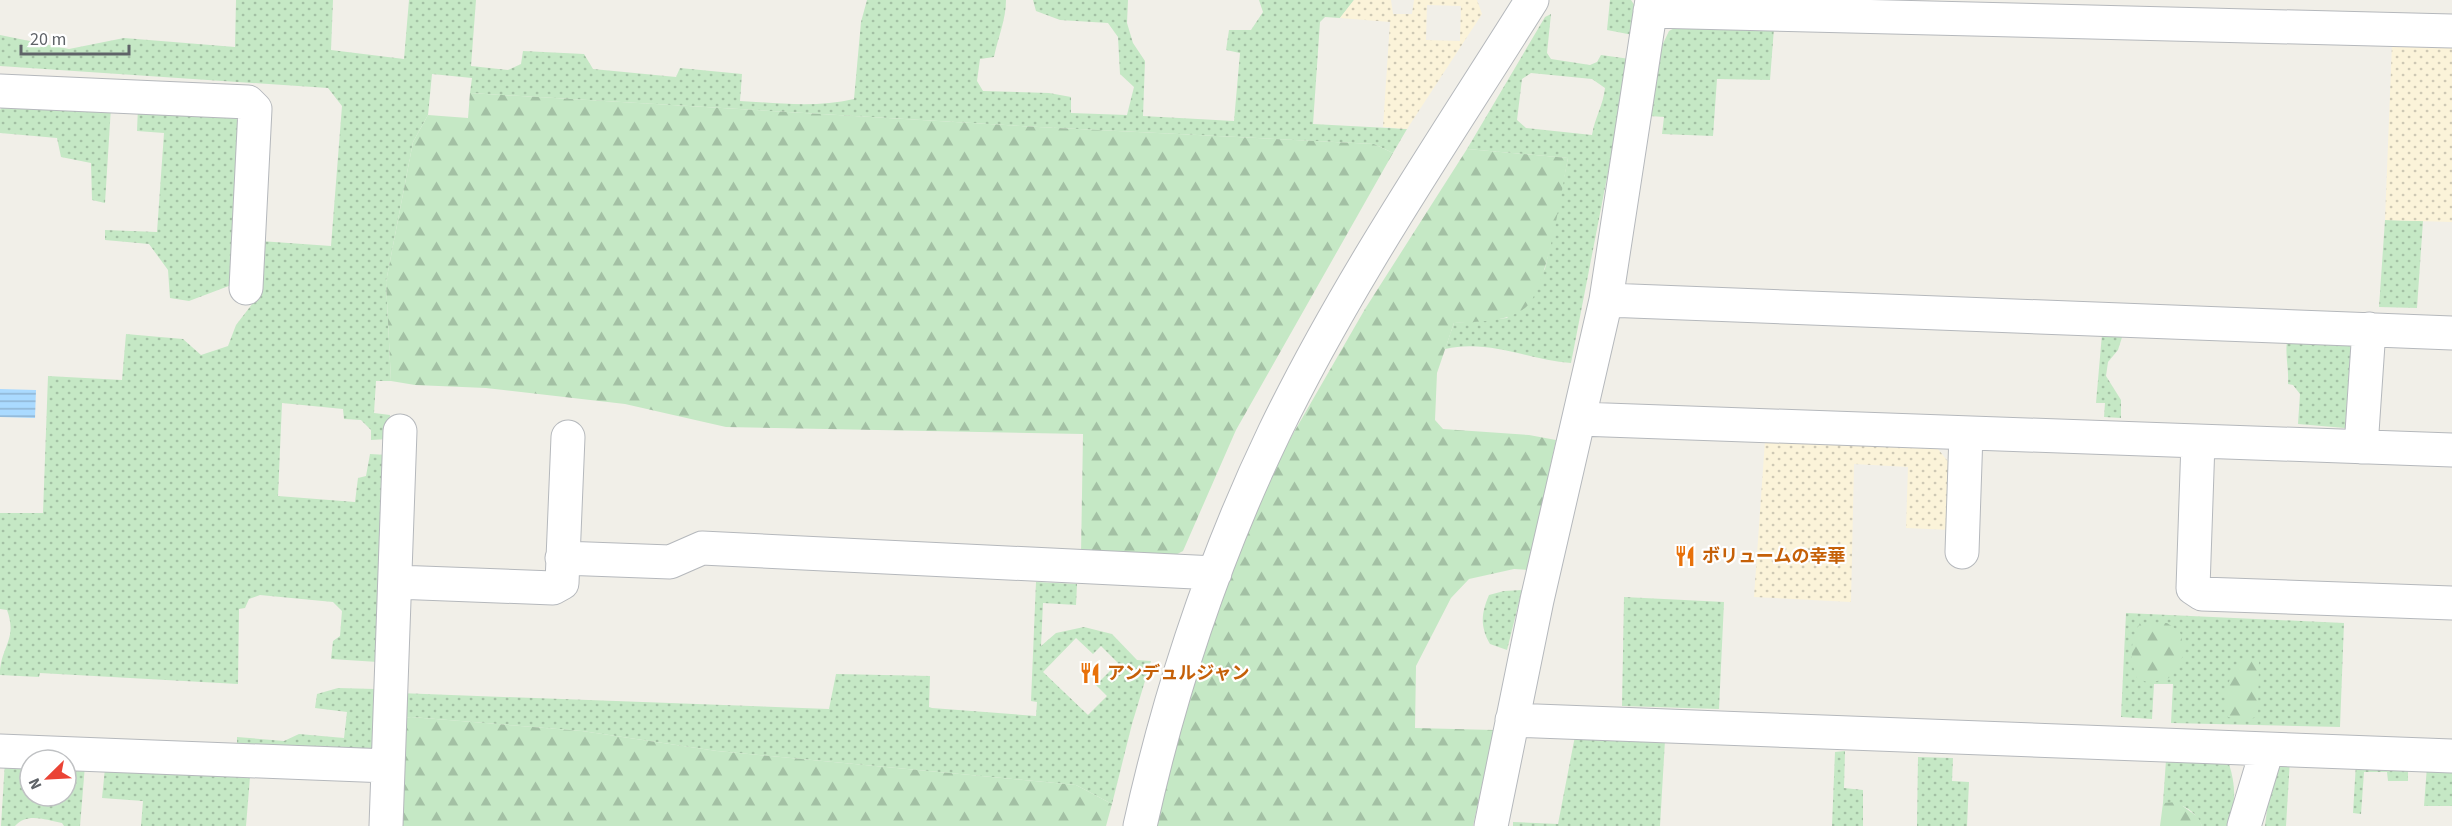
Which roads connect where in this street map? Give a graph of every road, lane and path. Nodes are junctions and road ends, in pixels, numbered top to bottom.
1 (1532, 0) edge
2 (1651, 6) edge
3 (2452, 31) edge
4 (0, 91) edge
5 (246, 288) dead end
6 (1606, 300) junction
7 (2368, 329) junction
8 (2452, 333) edge
9 (1580, 418) junction
10 (400, 431) dead end
11 (1966, 433) junction
12 (568, 437) dead end
13 (2198, 442) junction
14 (2361, 447) junction
15 (2452, 450) edge
16 (1962, 552) dead end
17 (562, 558) junction
18 (1215, 573) junction
19 (395, 582) junction
20 (2452, 603) edge
21 (1512, 720) junction
22 (2267, 750) junction
23 (0, 751) edge
24 (2452, 756) edge
25 (388, 766) junction
26 (386, 826) edge
27 (1140, 826) edge
28 (1491, 826) edge
29 (2244, 826) edge

1 - 18 street
2 - 3 street
2 - 6 street
4 - 5 street
6 - 7 street
6 - 9 street
7 - 8 street
7 - 14 street
9 - 11 street
9 - 21 street
10 - 19 street
11 - 13 street
11 - 16 street
12 - 17 street
13 - 14 street
13 - 20 street
14 - 15 street
17 - 18 street
17 - 19 street
18 - 27 street
19 - 25 street
21 - 22 street
21 - 28 street
22 - 24 street
22 - 29 street
23 - 25 street
25 - 26 street

